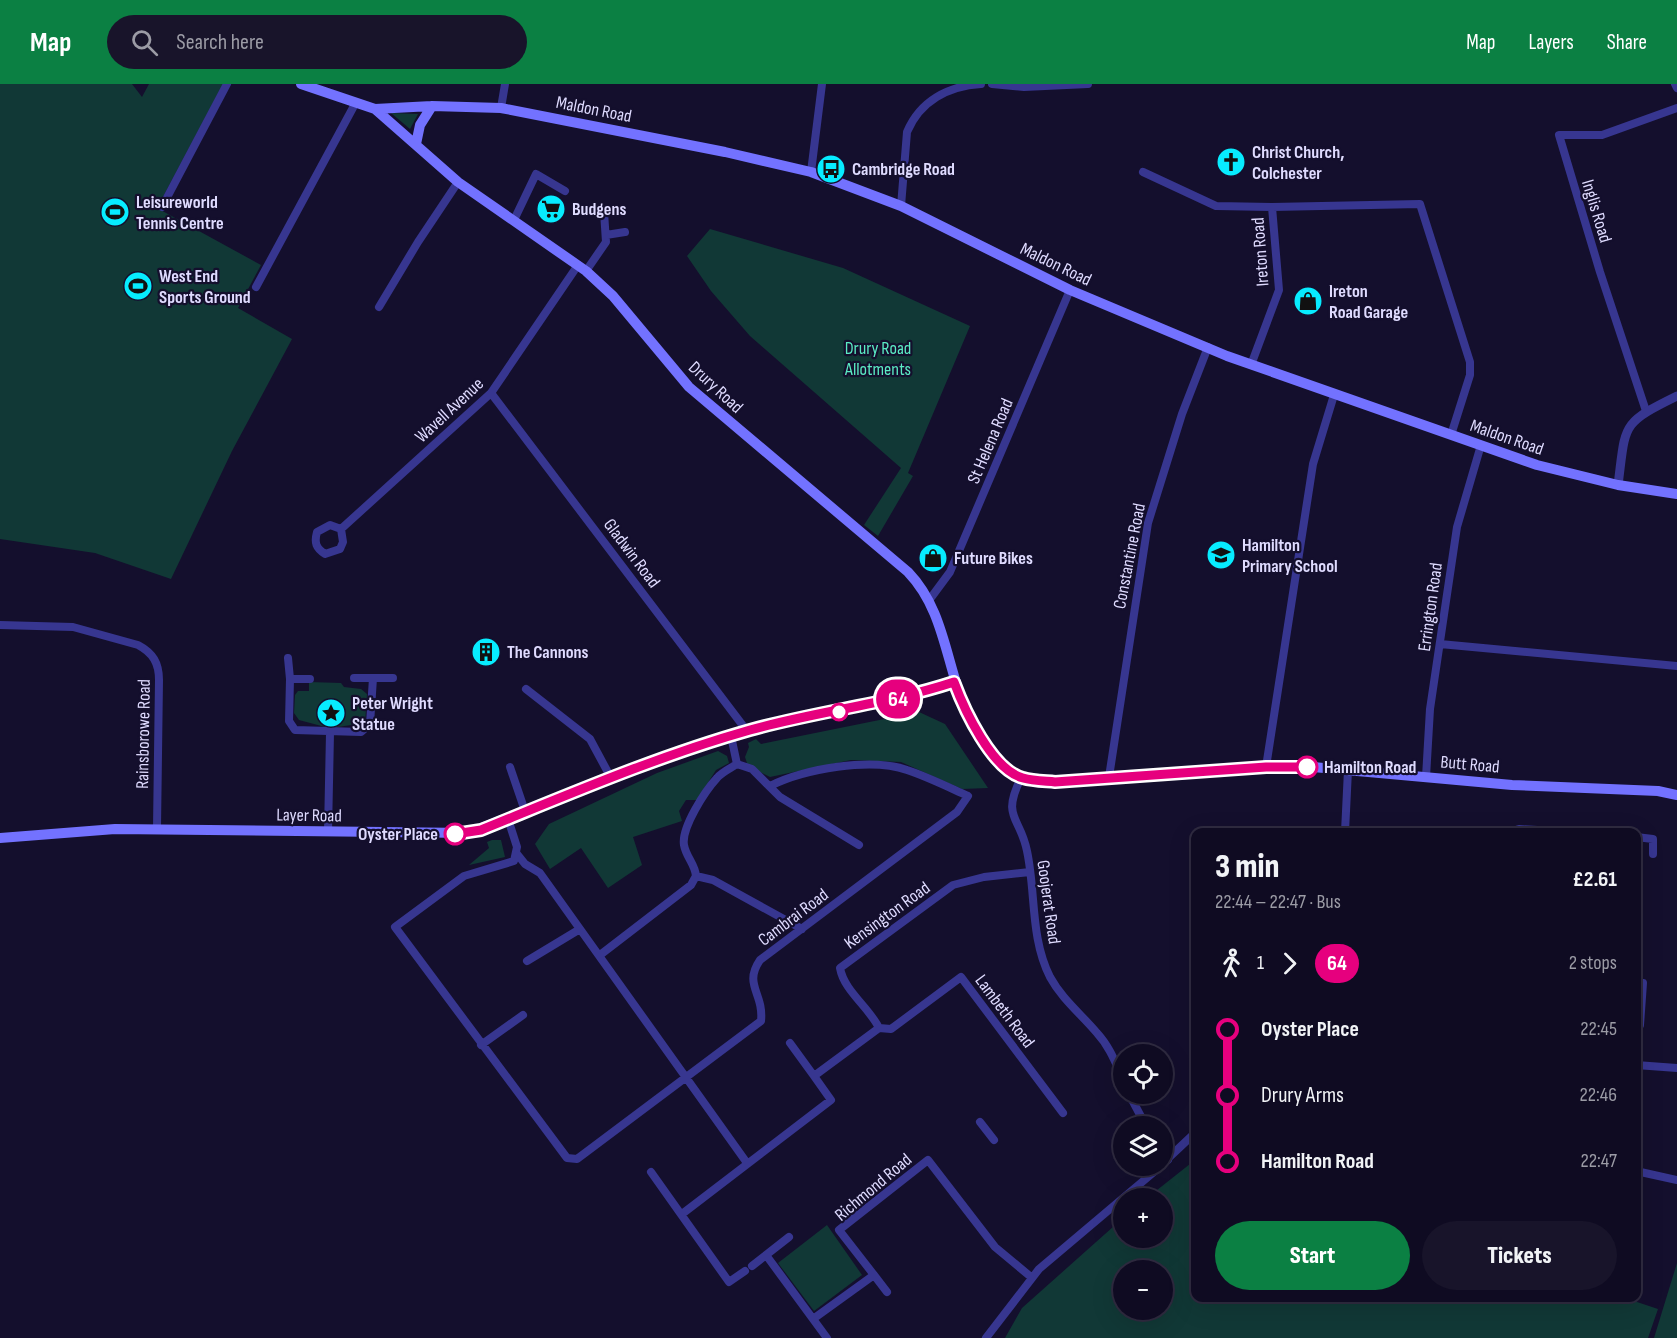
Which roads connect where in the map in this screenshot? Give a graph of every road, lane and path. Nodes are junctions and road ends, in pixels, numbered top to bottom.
1 (227, 84) edge
2 (300, 84) edge
3 (505, 84) edge
4 (822, 84) edge
5 (965, 84) edge
6 (981, 84) edge
7 (992, 84) edge
8 (1088, 84) edge
9 (355, 104) junction
10 (432, 106) junction
11 (501, 108) junction
12 (1677, 108) edge
13 (375, 109) junction
14 (416, 144) junction
15 (811, 172) junction
16 (1143, 172) dead end
17 (458, 182) junction
18 (565, 190) dead end
19 (902, 206) junction
20 (162, 207) dead end
21 (1272, 207) junction
22 (604, 212) dead end
23 (514, 220) junction
24 (625, 232) dead end
25 (606, 235) junction
26 (582, 268) junction
27 (256, 287) dead end
28 (1070, 290) junction
29 (379, 307) dead end
30 (1208, 347) junction
31 (1251, 364) junction
32 (491, 393) junction
33 (1334, 395) junction
34 (1677, 396) edge
35 (1646, 411) junction
36 (1451, 435) junction
37 (1481, 445) junction
38 (1618, 485) junction
39 (1677, 494) edge
40 (341, 529) dead end
41 (930, 599) junction
42 (0, 625) edge
43 (1440, 645) junction
44 (288, 658) dead end
45 (1677, 666) edge
46 (354, 678) dead end
47 (373, 678) junction
48 (393, 678) dead end
49 (290, 679) junction
50 (310, 679) dead end
51 (954, 682) junction
52 (526, 689) dead end
53 (747, 731) junction
54 (330, 733) junction
55 (731, 736) junction
56 (737, 764) junction
57 (1266, 767) junction
58 (510, 768) dead end
59 (1348, 770) junction
60 (1109, 777) junction
61 (1426, 777) junction
62 (611, 778) junction
63 (1021, 778) junction
64 (770, 786) junction
65 (1677, 795) edge
66 (525, 811) junction
67 (508, 819) junction
68 (157, 828) junction
69 (1345, 828) edge
70 (328, 832) junction
71 (0, 838) edge
72 (1641, 838) edge
73 (859, 845) dead end
74 (517, 854) junction
75 (1653, 854) dead end
76 (1030, 872) junction
77 (696, 876) junction
78 (580, 929) junction
79 (802, 929) junction
80 (600, 955) junction
81 (527, 961) dead end
82 (1643, 983) dead end
83 (1641, 992) edge
84 (523, 1015) dead end
85 (879, 1028) junction
86 (790, 1043) dead end
87 (481, 1045) junction
88 (1113, 1055) edge
89 (1641, 1065) edge
90 (1677, 1068) edge
91 (814, 1077) junction
92 (686, 1079) junction
93 (1062, 1113) dead end
94 (980, 1122) dead end
95 (1191, 1136) edge
96 (994, 1140) dead end
97 (1173, 1152) edge
98 (747, 1163) junction
99 (651, 1172) dead end
100 (1641, 1172) edge
101 (1146, 1176) edge
102 (1677, 1180) edge
103 (682, 1214) junction
104 (789, 1237) dead end
105 (766, 1255) junction
106 (874, 1275) junction
107 (1031, 1277) junction
108 (887, 1292) dead end
109 (813, 1319) junction
110 (827, 1338) edge
111 (986, 1338) edge

1 - 20 street
2 - 9 main road
3 - 11 street
4 - 15 street
5 - 6 street
5 - 19 street
7 - 8 street
9 - 13 main road
9 - 27 street
10 - 11 main road, Maldon Road
10 - 13 main road, Maldon Road
10 - 14 main road
11 - 15 main road, Maldon Road
12 - 35 street, Inglis Road
13 - 14 main road, Drury Road
14 - 17 main road, Drury Road
15 - 19 main road, Maldon Road
16 - 21 street
17 - 23 main road, Drury Road
17 - 29 street
18 - 23 street
19 - 28 main road, Maldon Road
21 - 31 street, Ireton Road
21 - 36 street, Ireton Road
22 - 25 street
23 - 26 main road, Drury Road
24 - 25 street
25 - 26 street, Wavell Avenue
26 - 32 street, Wavell Avenue
26 - 41 main road, Drury Road
28 - 30 main road, Maldon Road
28 - 41 street, St Helena Road
30 - 31 main road, Maldon Road
30 - 60 street, Constantine Road
31 - 33 main road, Maldon Road
32 - 40 street, Wavell Avenue
32 - 53 street, Gladwin Road
33 - 36 main road, Maldon Road
33 - 57 street
34 - 35 street
35 - 38 street
36 - 37 main road, Maldon Road
37 - 38 main road, Maldon Road
37 - 43 street, Errington Road
38 - 39 main road, Maldon Road
41 - 51 main road, Drury Road
42 - 68 street, Rainsborowe Road
43 - 45 street
43 - 61 street, Errington Road
44 - 49 street
46 - 47 street
47 - 48 street
47 - 54 street
49 - 50 street
49 - 54 street
51 - 53 main road, Layer Road
51 - 63 main road
52 - 62 street
53 - 55 main road, Layer Road
54 - 70 street
55 - 56 street
55 - 62 main road, Layer Road
56 - 64 street
56 - 77 street
57 - 59 main road, Butt Road
57 - 60 main road, Butt Road
58 - 66 street
59 - 61 main road, Butt Road
59 - 69 street
60 - 63 main road, Butt Road
61 - 65 main road, Butt Road
62 - 66 main road, Layer Road
63 - 76 street, Goojerat Road
64 - 73 street
64 - 79 street, Cambrai Road
66 - 67 main road, Layer Road
67 - 70 main road, Layer Road
67 - 74 street
68 - 70 main road, Layer Road
68 - 71 main road, Layer Road
72 - 75 street
74 - 78 street
74 - 87 street
76 - 85 street, Kensington Road
76 - 88 street, Goojerat Road
77 - 79 street
77 - 80 street
78 - 80 street
78 - 81 street
79 - 92 street, Cambrai Road
80 - 92 street
82 - 83 street
84 - 87 street
85 - 91 street
85 - 93 street, Lambeth Road
86 - 91 street
87 - 92 street, Cambrai Road
89 - 90 street
91 - 98 street
92 - 98 street
94 - 96 street
95 - 97 street
98 - 103 street
99 - 103 street
100 - 102 street
101 - 107 street
103 - 105 street
104 - 105 street
105 - 109 street
106 - 107 street, Richmond Road
106 - 108 street, Richmond Road
106 - 109 street
107 - 111 street
109 - 110 street

